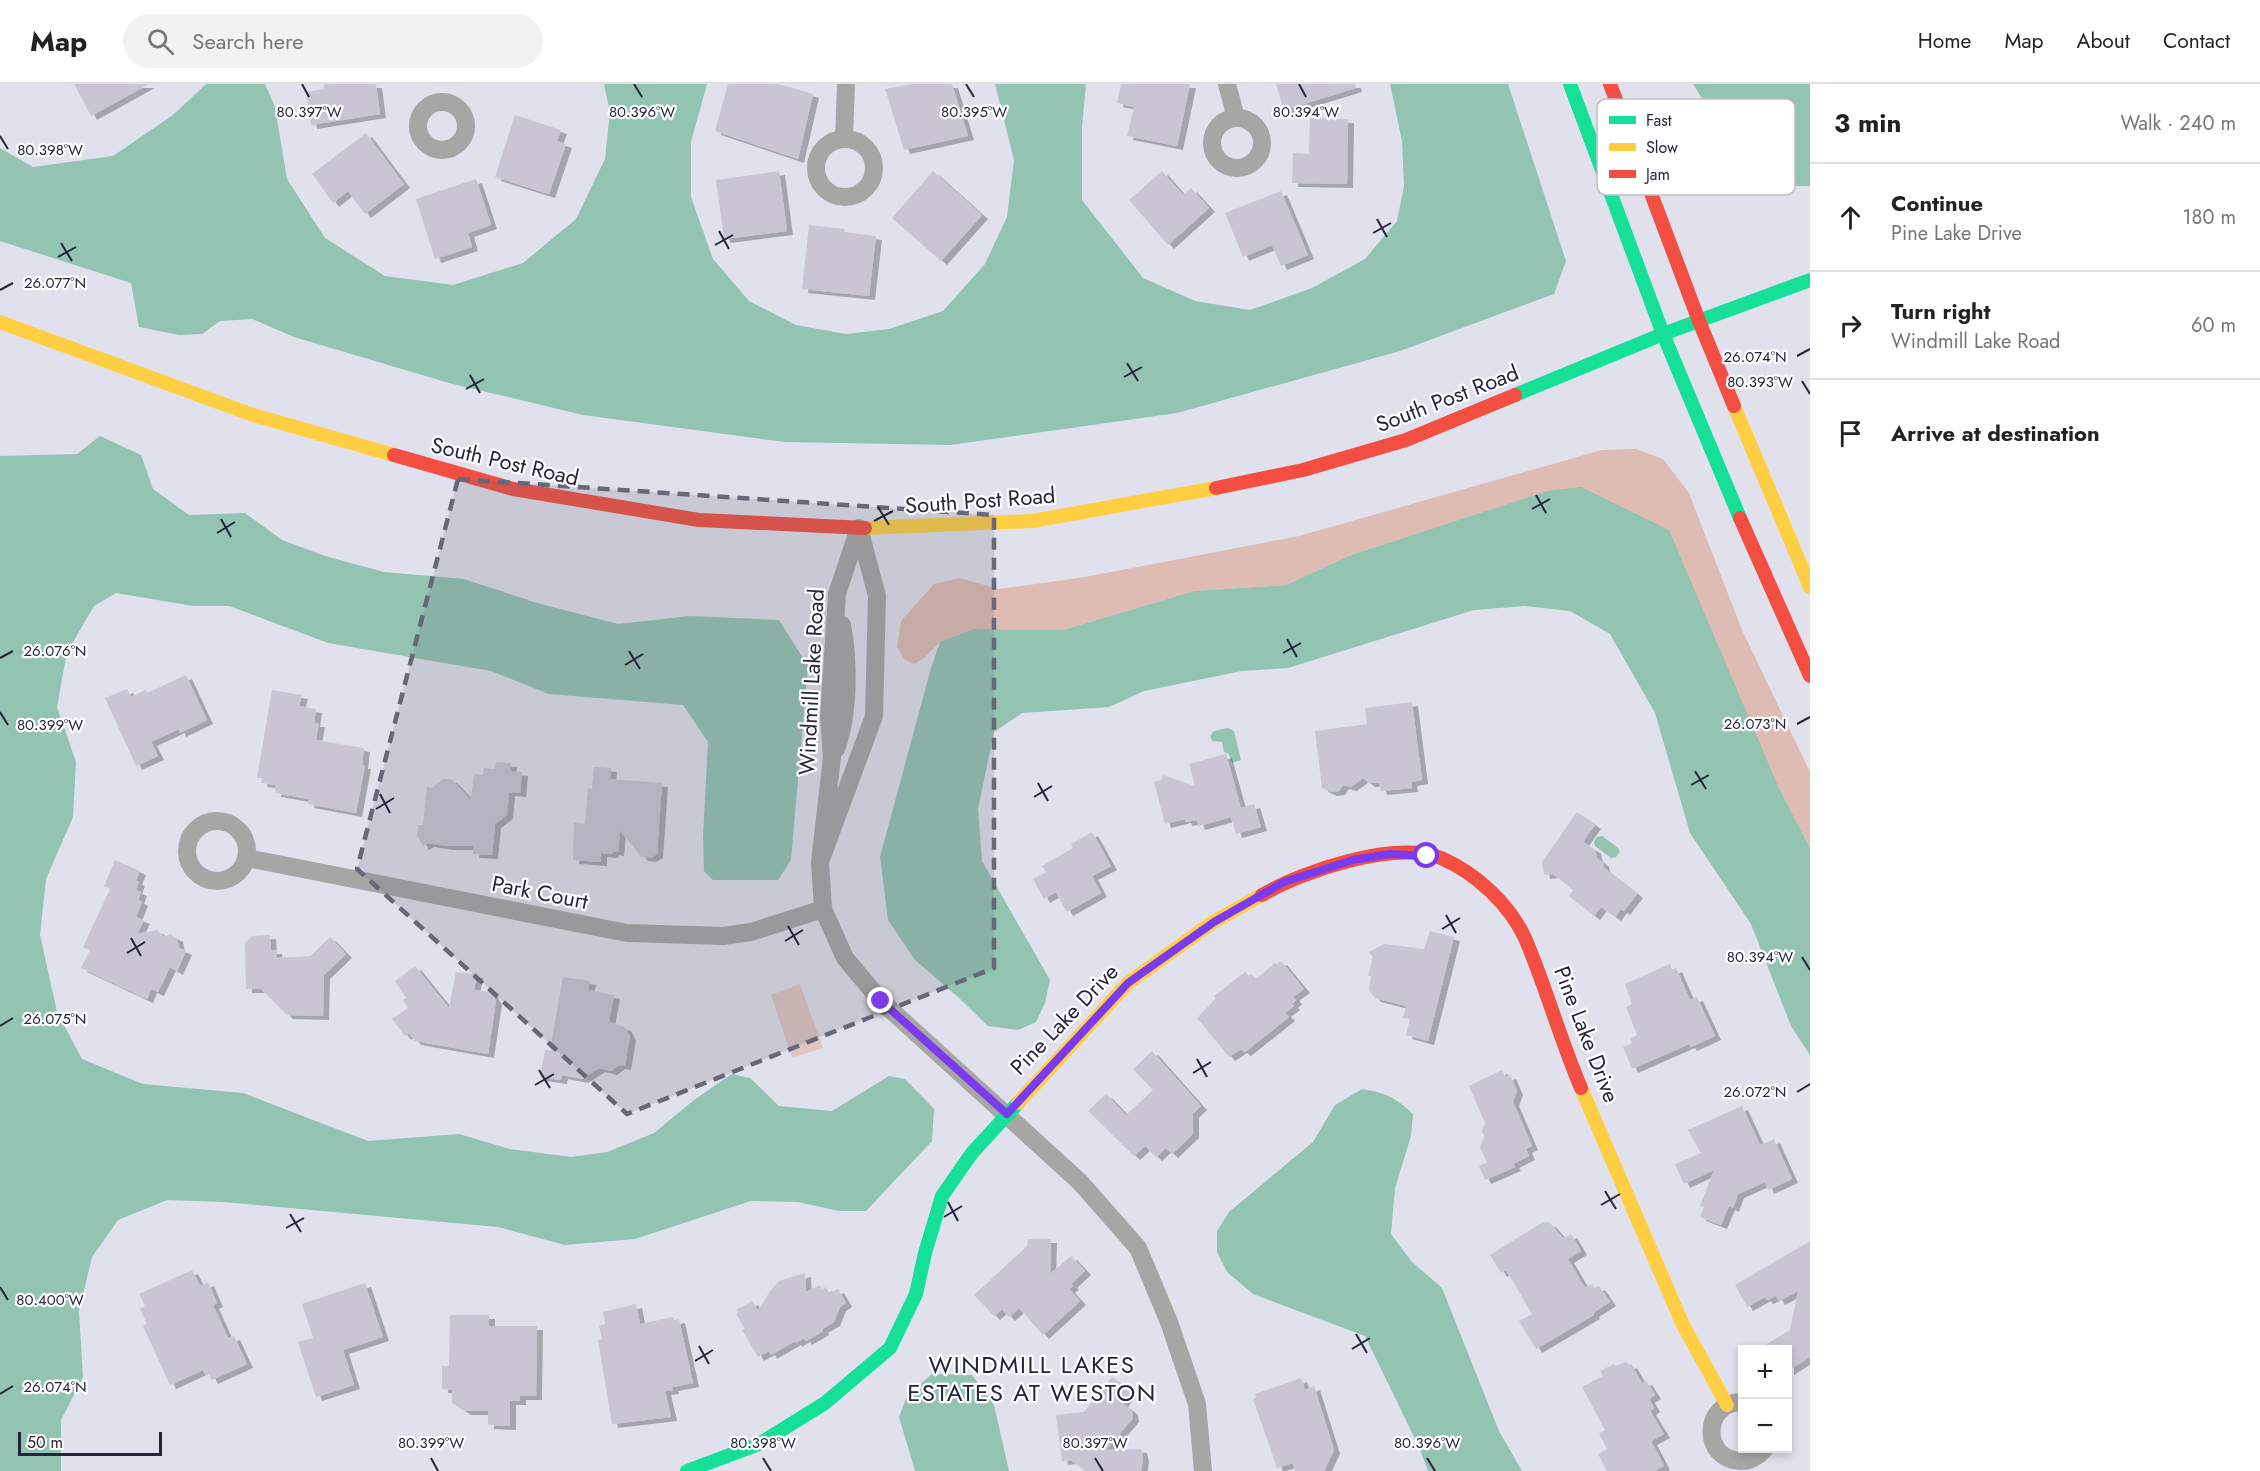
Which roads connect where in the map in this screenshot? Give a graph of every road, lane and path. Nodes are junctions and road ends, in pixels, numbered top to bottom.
1 (846, 84) edge
2 (1227, 84) edge
3 (1570, 84) edge
4 (1610, 84) edge
5 (1616, 99) edge
6 (1236, 118) dead end
7 (844, 139) dead end
8 (1597, 157) edge
9 (1611, 195) edge
10 (1652, 195) edge
11 (1810, 280) edge
12 (1699, 321) junction
13 (0, 322) edge
14 (1663, 334) junction
15 (859, 528) junction
16 (1810, 587) edge
17 (1810, 676) edge
18 (247, 858) dead end
19 (820, 862) junction
20 (823, 909) junction
21 (1007, 1114) junction
22 (1735, 1403) edge
23 (1761, 1453) edge
24 (687, 1471) edge
25 (1203, 1471) edge

1 - 7 street
2 - 6 street
3 - 8 street
4 - 5 street
9 - 14 street
10 - 12 street
11 - 12 street, South Post Road
12 - 14 street, South Post Road
12 - 16 street
13 - 15 street, South Post Road
14 - 15 street, South Post Road
14 - 17 street
15 - 19 street, Windmill Lake Road
15 - 19 street, Windmill Lake Road
18 - 20 street, Park Court
19 - 20 street, Windmill Lake Road
20 - 21 street, Windmill Lake Road
21 - 22 street, Pine Lake Drive
21 - 24 street, Pine Lake Drive
21 - 25 street, Windmill Lake Road
22 - 23 street, Pine Lake Drive

